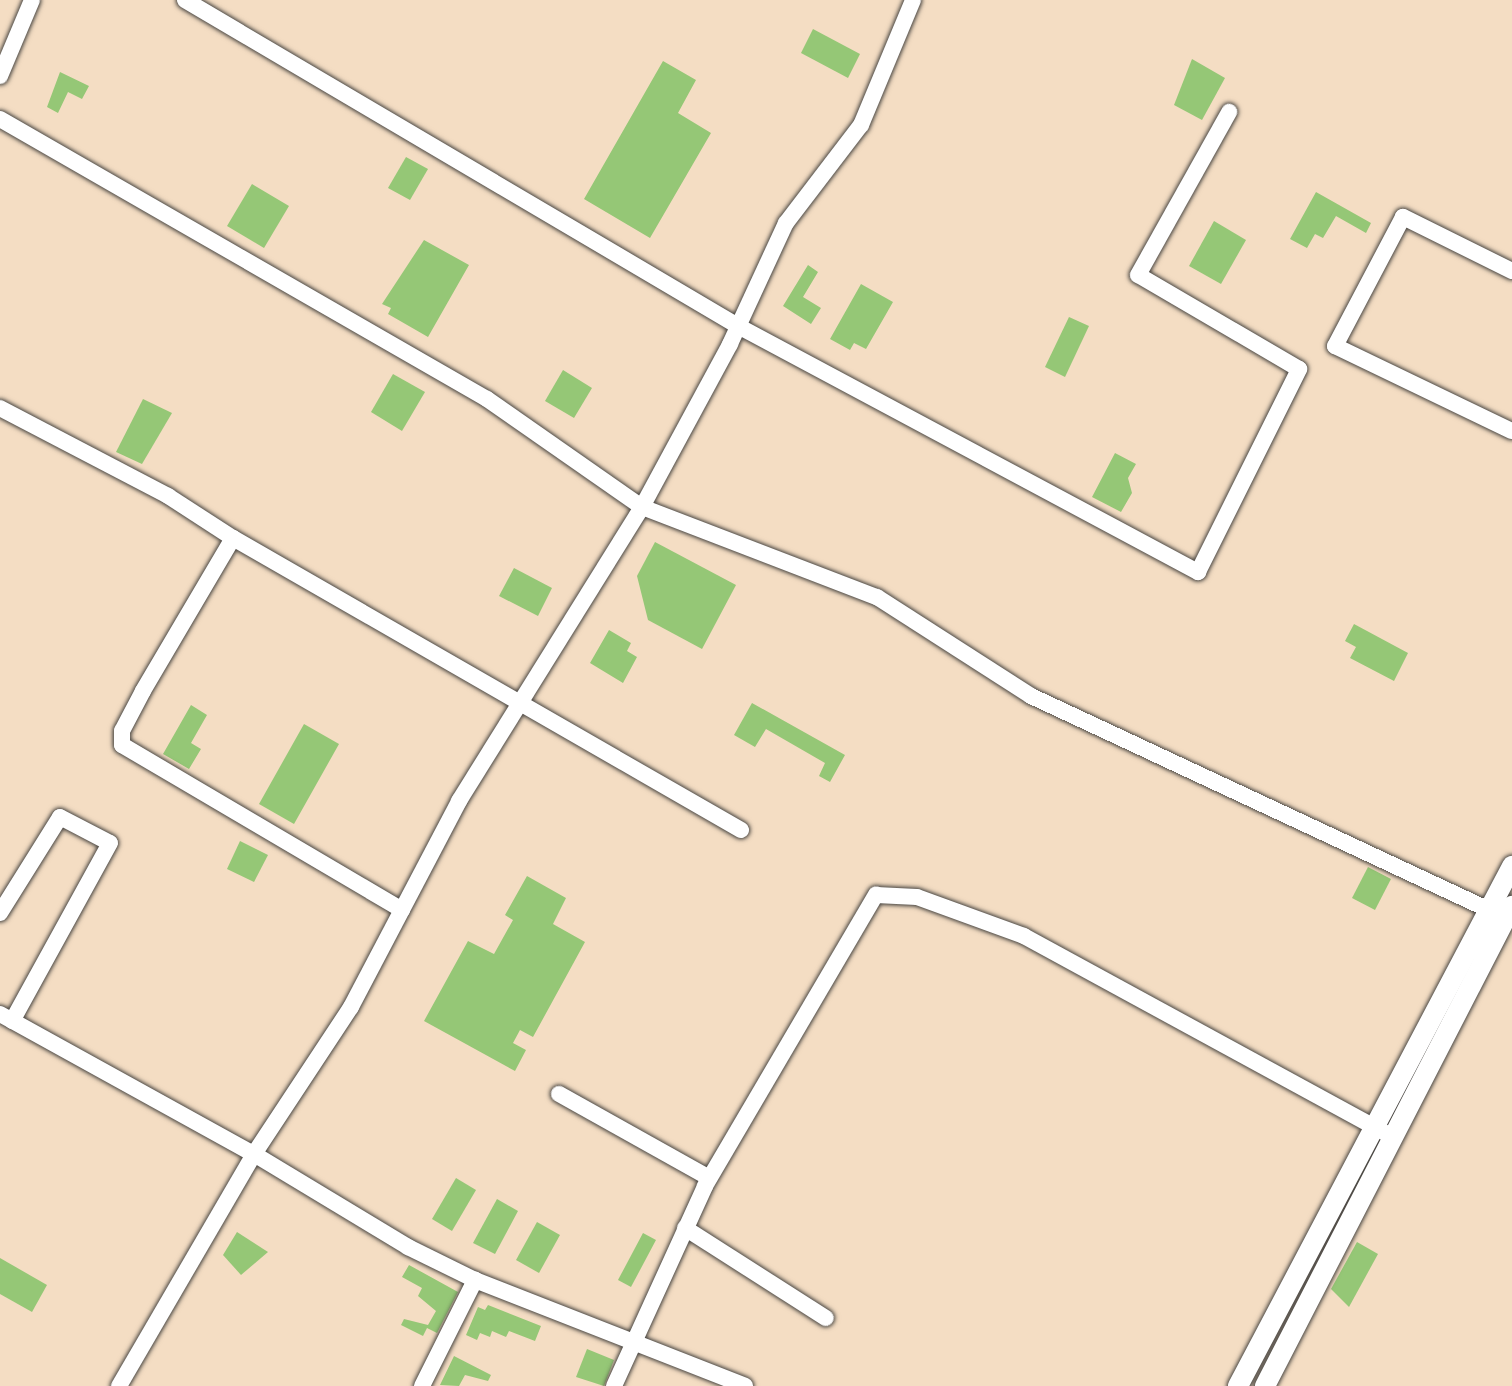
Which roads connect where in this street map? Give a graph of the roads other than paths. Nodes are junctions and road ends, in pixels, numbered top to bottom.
1 (32, 0) edge
2 (185, 0) edge
3 (913, 0) edge
4 (0, 76) edge
5 (1229, 112) dead end
6 (0, 119) edge
7 (1512, 271) edge
8 (738, 326) junction
9 (0, 408) edge
10 (1512, 431) edge
11 (642, 507) junction
12 (233, 538) junction
13 (520, 702) junction
14 (741, 830) dead end
15 (1512, 866) edge
16 (402, 910) junction
17 (0, 913) edge
18 (1505, 914) edge
19 (6, 1017) edge
20 (559, 1094) dead end
21 (1374, 1125) junction
22 (1393, 1138) junction
23 (254, 1154) junction
24 (709, 1178) junction
25 (685, 1228) junction
26 (475, 1280) junction
27 (826, 1318) dead end
28 (633, 1341) junction
29 (119, 1386) edge
30 (422, 1386) edge
31 (614, 1386) edge
32 (745, 1386) edge
33 (1238, 1386) edge
34 (1265, 1386) edge

1 - 4 street
2 - 8 street
3 - 8 street
5 - 8 street
6 - 11 street
7 - 10 street
8 - 11 street
9 - 12 street
11 - 13 street
11 - 18 street
12 - 13 street
12 - 16 street
13 - 14 street
13 - 16 street
15 - 18 street
16 - 23 street
17 - 19 street
18 - 21 street
18 - 22 street
19 - 23 street
20 - 24 street
21 - 22 street
21 - 24 street
21 - 33 street
22 - 34 street
23 - 26 street
23 - 29 street
24 - 25 street
25 - 27 street
25 - 28 street
26 - 28 street
26 - 30 street
28 - 31 street
28 - 32 street

